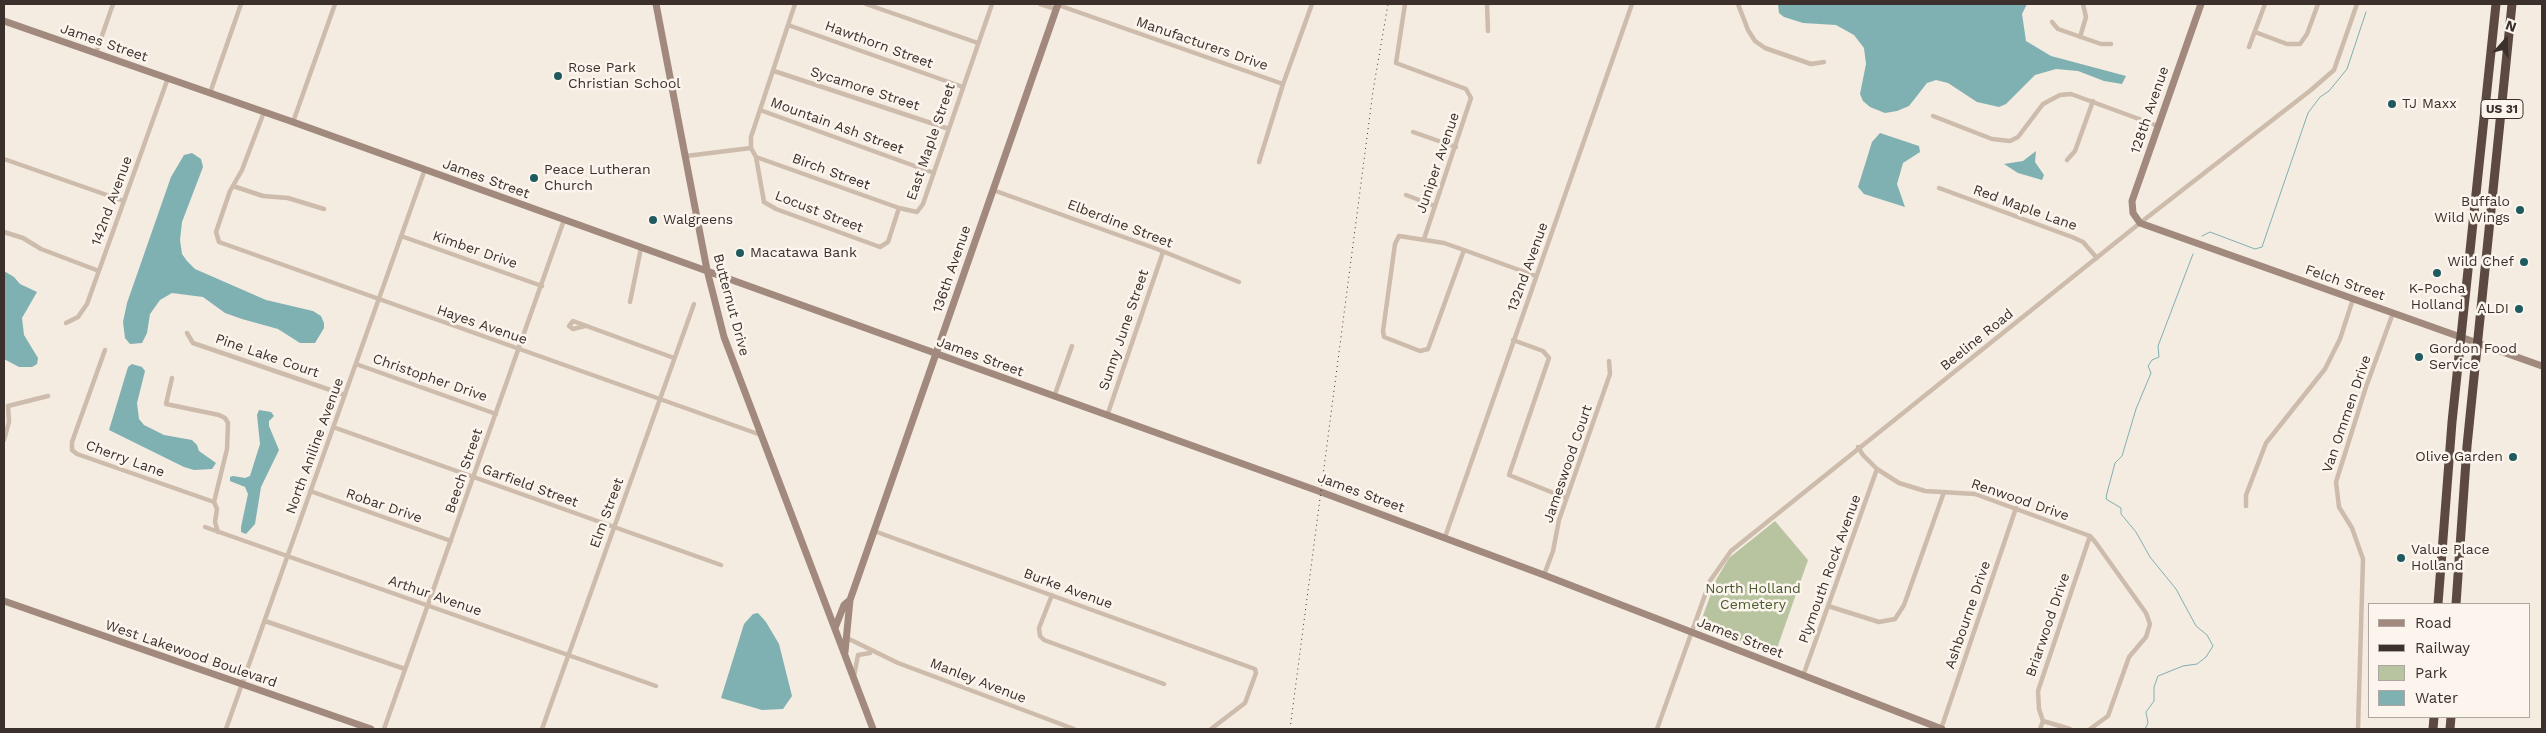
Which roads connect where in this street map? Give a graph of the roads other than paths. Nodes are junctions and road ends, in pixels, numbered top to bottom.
1 (113, 4) edge
2 (241, 4) edge
3 (335, 4) edge
4 (656, 4) edge
5 (795, 4) edge
6 (866, 4) edge
7 (992, 4) edge
8 (1040, 4) edge
9 (1312, 4) edge
10 (1405, 4) edge
11 (1486, 4) edge
12 (1632, 4) edge
13 (1738, 4) edge
14 (2083, 4) edge
15 (2201, 4) edge
16 (2265, 4) edge
17 (2318, 4) edge
18 (2357, 4) edge
19 (2496, 4) edge
20 (2512, 4) edge
21 (1058, 6) edge
22 (4, 21) edge
23 (2052, 22) dead end
24 (788, 25) junction
25 (1488, 31) dead end
26 (2255, 32) junction
27 (2080, 37) junction
28 (978, 43) junction
29 (2111, 44) dead end
30 (2249, 47) dead end
31 (96, 53) junction
32 (1824, 62) dead end
33 (774, 71) junction
34 (168, 78) junction
35 (1283, 84) junction
36 (963, 87) junction
37 (210, 92) junction
38 (2093, 101) junction
39 (760, 110) junction
40 (264, 112) junction
41 (1934, 116) dead end
42 (294, 122) junction
43 (2158, 126) junction
44 (949, 129) junction
45 (1414, 132) dead end
46 (1456, 147) junction
47 (752, 148) junction
48 (686, 156) junction
49 (756, 157) junction
50 (4, 160) edge
51 (2067, 160) dead end
52 (1259, 162) dead end
53 (425, 169) junction
54 (934, 173) junction
55 (233, 186) junction
56 (1939, 188) dead end
57 (993, 190) junction
58 (1406, 195) dead end
59 (124, 201) junction
60 (2475, 205) junction
61 (1434, 206) junction
62 (899, 208) junction
63 (324, 209) dead end
64 (2491, 214) junction
65 (564, 220) junction
66 (2140, 223) junction
67 (4, 232) edge
68 (401, 236) junction
69 (1424, 239) junction
70 (866, 242) joint
71 (641, 248) junction
72 (1464, 250) junction
73 (1162, 252) junction
74 (2097, 258) junction
75 (99, 270) junction
76 (707, 270) junction
77 (1536, 276) junction
78 (1239, 282) dead end
79 (542, 286) junction
80 (380, 299) junction
81 (2353, 299) junction
82 (630, 302) dead end
83 (694, 304) dead end
84 (2393, 313) junction
85 (66, 324) dead end
86 (585, 326) dead end
87 (187, 333) dead end
88 (2461, 337) junction
89 (1513, 340) junction
90 (2477, 343) junction
91 (1072, 346) dead end
92 (519, 349) junction
93 (105, 350) dead end
94 (935, 354) junction
95 (674, 358) junction
96 (1609, 361) dead end
97 (356, 364) junction
98 (2542, 366) edge
99 (172, 378) dead end
100 (345, 395) junction
101 (48, 396) dead end
102 (1054, 397) junction
103 (660, 400) junction
104 (4, 401) edge
105 (8, 406) junction
106 (496, 414) junction
107 (1107, 416) junction
108 (333, 427) junction
109 (761, 435) junction
110 (4, 440) edge
111 (1858, 447) junction
112 (1877, 469) junction
113 (2448, 470) junction
114 (475, 478) junction
115 (2464, 478) junction
116 (310, 491) junction
117 (1944, 492) junction
118 (1566, 498) junction
119 (214, 502) junction
120 (2246, 506) dead end
121 (2016, 508) junction
122 (205, 527) dead end
123 (614, 528) junction
124 (874, 531) junction
125 (218, 532) junction
126 (2090, 536) junction
127 (1445, 537) junction
128 (451, 541) junction
129 (288, 556) junction
130 (721, 565) dead end
131 (1544, 575) junction
132 (1052, 595) junction
133 (850, 600) junction
134 (4, 601) edge
135 (2438, 603) edge
136 (2456, 603) edge
137 (428, 606) junction
138 (1828, 606) junction
139 (265, 621) junction
140 (835, 629) junction
141 (1692, 632) junction
142 (847, 638) junction
143 (845, 652) junction
144 (874, 653) junction
145 (568, 655) junction
146 (405, 669) junction
147 (1804, 676) junction
148 (854, 678) junction
149 (1164, 684) dead end
150 (241, 685) junction
151 (656, 686) dead end
152 (2043, 721) junction
153 (226, 729) edge
154 (371, 729) edge
155 (384, 729) edge
156 (542, 729) edge
157 (873, 729) edge
158 (1074, 729) edge
159 (1211, 729) edge
160 (1657, 729) edge
161 (1942, 729) edge
162 (2040, 729) edge
163 (2070, 729) edge
164 (2090, 729) edge
165 (2358, 729) edge

1 - 31 street
2 - 37 street
3 - 42 street
4 - 48 street, Butternut Drive
5 - 24 street
6 - 28 street
7 - 28 street, East Maple Street
8 - 21 street, Manufacturers Drive
9 - 35 street
10 - 46 street, Juniper Avenue
11 - 25 street
12 - 77 street, 132nd Avenue
13 - 32 street
14 - 27 street
15 - 43 street, 128th Avenue
16 - 26 street
17 - 26 street
18 - 66 street, Beeline Road
19 - 60 highway, US 31
20 - 64 highway, US 31
21 - 35 street, Manufacturers Drive
21 - 57 street, 136th Avenue
22 - 31 street, James Street
23 - 27 street
24 - 33 street
24 - 36 street, Hawthorn Street
26 - 30 street
27 - 29 street
28 - 36 street, East Maple Street
31 - 34 street, James Street
33 - 39 street
33 - 44 street, Sycamore Street
34 - 37 street, James Street
34 - 59 street, 142nd Avenue
35 - 52 street
36 - 44 street, East Maple Street
37 - 40 street, James Street
38 - 41 street
38 - 43 street
38 - 51 street
39 - 47 street
39 - 54 street, Mountain Ash Street
40 - 42 street, James Street
40 - 55 street
42 - 53 street, James Street
43 - 66 street, 128th Avenue
44 - 54 street, East Maple Street
45 - 46 street
46 - 61 street, Juniper Avenue
47 - 48 street
47 - 49 street
48 - 76 street, Butternut Drive
49 - 62 street, Birch Street
49 - 70 street, Locust Street
50 - 59 street
53 - 65 street, James Street
53 - 68 street, North Aniline Avenue
54 - 62 street, East Maple Street
55 - 63 street
55 - 80 street, Hayes Avenue
56 - 74 street, Red Maple Lane
57 - 73 street, Elberdine Street
57 - 94 street, 136th Avenue
58 - 61 street
59 - 75 street, 142nd Avenue
60 - 64 highway
60 - 88 highway, US 31
61 - 69 street, Juniper Avenue
62 - 70 street, East Maple Street
64 - 90 highway, US 31
65 - 71 street, James Street
65 - 79 street, Beech Street
66 - 74 street, Beeline Road
66 - 81 street, Felch Street
67 - 75 street
68 - 79 street, Kimber Drive
68 - 80 street, North Aniline Avenue
69 - 72 street
69 - 72 street
71 - 76 street, James Street
71 - 82 street
72 - 77 street
73 - 78 street, Elberdine Street
73 - 107 street, Sunny June Street
74 - 111 street, Beeline Road
75 - 85 street, 142nd Avenue
76 - 94 street, James Street
76 - 109 street, Butternut Drive
77 - 89 street, 132nd Avenue
79 - 92 street, Beech Street
80 - 92 street, Hayes Avenue
80 - 97 street, North Aniline Avenue
81 - 84 street, Felch Street
81 - 120 street
83 - 95 street, Elm Street
84 - 88 street, Felch Street
84 - 165 street, Van Ommen Drive
86 - 95 street
87 - 100 street, Pine Lake Court
88 - 90 street, Felch Street
88 - 113 highway, US 31
89 - 118 street
89 - 127 street, 132nd Avenue
90 - 98 street, Felch Street
90 - 115 highway, US 31
91 - 102 street
92 - 103 street, Hayes Avenue
92 - 106 street, Beech Street
93 - 119 street, Cherry Lane
94 - 102 street, James Street
94 - 124 street, 136th Avenue
95 - 103 street, Elm Street
96 - 118 street, Jameswood Court
97 - 100 street, North Aniline Avenue
97 - 106 street, Christopher Drive
99 - 119 street
100 - 108 street, North Aniline Avenue
101 - 105 street
102 - 107 street, James Street
103 - 109 street, Hayes Avenue
103 - 123 street, Elm Street
104 - 105 street
105 - 110 street
106 - 114 street, Beech Street
107 - 127 street, James Street
108 - 114 street, Garfield Street
108 - 116 street, North Aniline Avenue
109 - 140 street, Butternut Drive
111 - 112 street, Renwood Drive
111 - 141 street, Beeline Road
112 - 117 street, Renwood Drive
112 - 138 street, Plymouth Rock Avenue
113 - 115 highway
113 - 135 highway, US 31
114 - 123 street, Garfield Street
114 - 128 street, Beech Street
115 - 136 highway, US 31
116 - 128 street, Robar Drive
116 - 129 street, North Aniline Avenue
117 - 121 street, Renwood Drive
117 - 138 street
118 - 131 street, Jameswood Court
119 - 125 street
121 - 126 street, Renwood Drive
121 - 161 street, Ashbourne Drive
122 - 125 street, Arthur Avenue
123 - 130 street, Garfield Street
123 - 145 street, Elm Street
124 - 132 street, Burke Avenue
124 - 133 street, 136th Avenue
125 - 129 street, Arthur Avenue
126 - 152 street, Briarwood Drive
126 - 164 street, Renwood Drive
127 - 131 street, James Street
128 - 137 street, Beech Street
129 - 137 street, Arthur Avenue
129 - 139 street, North Aniline Avenue
131 - 141 street, James Street
132 - 149 street
132 - 159 street, Burke Avenue
133 - 140 street, 136th Avenue
133 - 142 street, 136th Avenue
134 - 150 street, West Lakewood Boulevard
137 - 145 street, Arthur Avenue
137 - 146 street, Beech Street
138 - 147 street, Plymouth Rock Avenue
139 - 146 street
139 - 150 street, North Aniline Avenue
140 - 143 street, Butternut Drive
141 - 147 street, James Street
141 - 160 street, Beeline Road
142 - 143 street, 136th Avenue
142 - 144 street, Manley Avenue
143 - 148 street, Butternut Drive
144 - 148 street
144 - 158 street, Manley Avenue
145 - 151 street, Arthur Avenue
145 - 156 street, Elm Street
146 - 155 street, Beech Street
147 - 161 street, James Street
148 - 157 street, Butternut Drive
150 - 153 street, North Aniline Avenue
150 - 154 street, West Lakewood Boulevard
152 - 162 street
152 - 163 street

